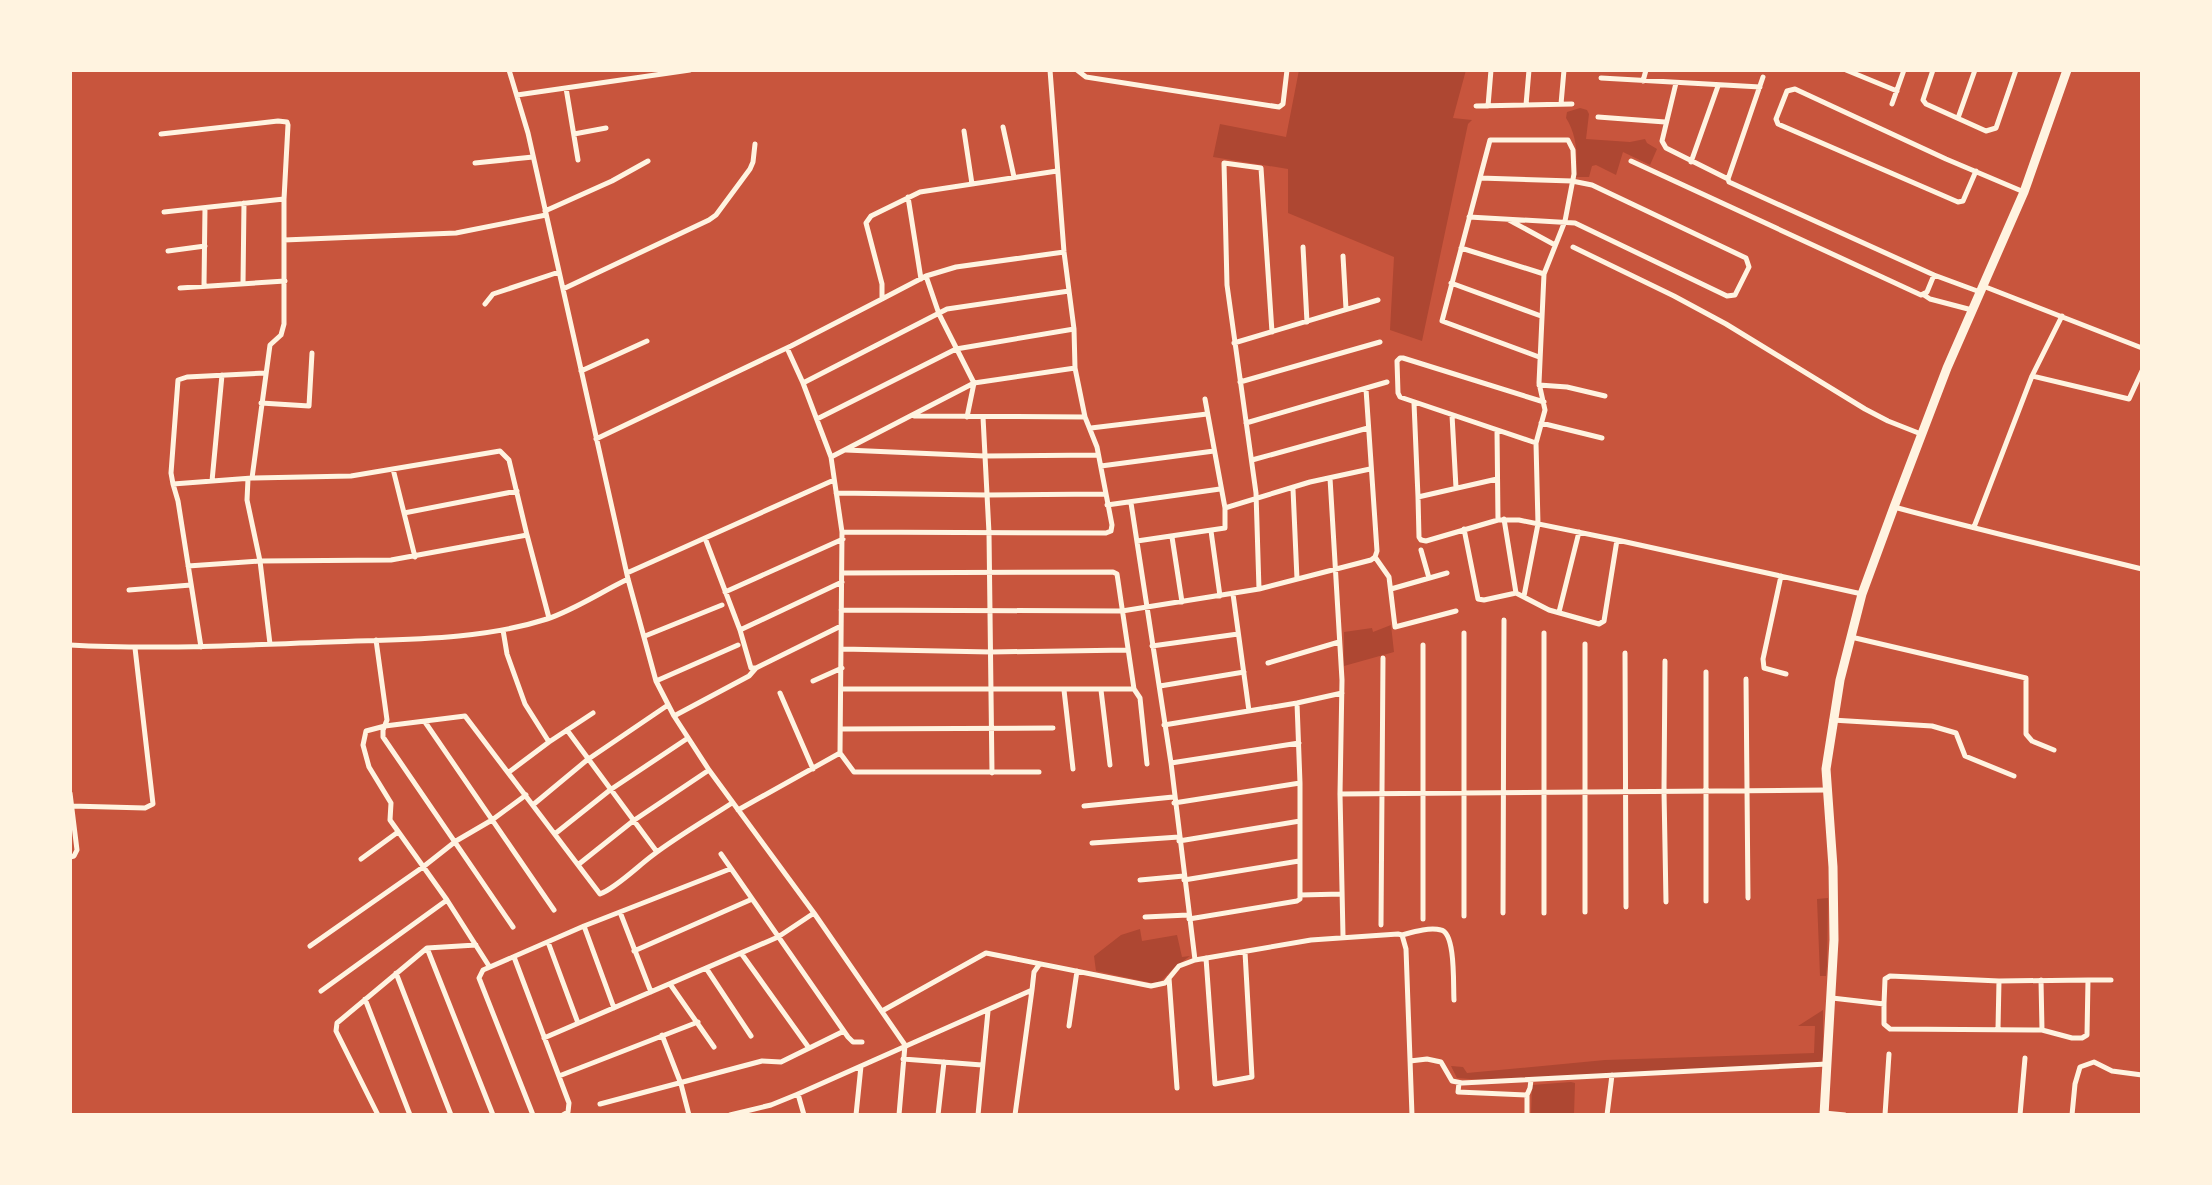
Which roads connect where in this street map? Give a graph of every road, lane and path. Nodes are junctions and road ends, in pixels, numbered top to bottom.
1 (509, 70) edge
2 (690, 70) edge
3 (1049, 70) edge
4 (1077, 70) edge
5 (1287, 70) edge
6 (1491, 70) edge
7 (1529, 70) edge
8 (1564, 70) edge
9 (1646, 70) edge
10 (1846, 70) edge
11 (1903, 70) edge
12 (1933, 70) edge
13 (1975, 70) edge
14 (2016, 70) edge
15 (2067, 70) edge
16 (1763, 77) dead end
17 (1601, 78) dead end
18 (1643, 81) junction
19 (1676, 83) junction
20 (1718, 86) junction
21 (1760, 87) junction
22 (566, 88) junction
23 (1896, 91) junction
24 (517, 95) junction
25 (1561, 104) junction
26 (1572, 104) dead end
27 (1892, 104) dead end
28 (1526, 105) junction
29 (1476, 106) dead end
30 (1488, 106) junction
31 (1598, 117) dead end
32 (1958, 118) junction
33 (1665, 122) junction
34 (1003, 127) dead end
35 (606, 128) dead end
36 (964, 131) dead end
37 (160, 134) dead end
38 (574, 134) junction
39 (755, 144) dead end
40 (533, 157) junction
41 (578, 160) dead end
42 (1630, 160) dead end
43 (648, 161) dead end
44 (1691, 162) junction
45 (475, 163) dead end
46 (1057, 171) junction
47 (1976, 172) junction
48 (1014, 177) junction
49 (1480, 178) junction
50 (1728, 180) junction
51 (1572, 181) junction
52 (972, 184) junction
53 (2024, 192) junction
54 (908, 197) junction
55 (285, 199) junction
56 (244, 203) junction
57 (205, 208) junction
58 (164, 212) dead end
59 (546, 213) junction
60 (1469, 216) junction
61 (1507, 219) junction
62 (1565, 221) junction
63 (284, 240) junction
64 (1555, 245) junction
65 (205, 246) junction
66 (1303, 247) dead end
67 (1573, 247) dead end
68 (1461, 248) junction
69 (168, 251) dead end
70 (1064, 251) junction
71 (1343, 256) dead end
72 (559, 272) junction
73 (1544, 274) junction
74 (1934, 275) junction
75 (924, 278) junction
76 (285, 281) junction
77 (1451, 283) junction
78 (243, 284) junction
79 (204, 286) junction
80 (180, 288) dead end
81 (563, 289) junction
82 (1981, 289) junction
83 (1069, 291) junction
84 (1924, 295) junction
85 (882, 299) junction
86 (1378, 300) dead end
87 (485, 304) dead end
88 (1346, 309) junction
89 (1972, 310) junction
90 (939, 314) junction
91 (1542, 316) junction
92 (2062, 316) junction
93 (1307, 322) junction
94 (1074, 328) junction
95 (1272, 332) junction
96 (647, 341) dead end
97 (1380, 342) dead end
98 (1234, 343) junction
99 (787, 348) junction
100 (2142, 348) edge
101 (956, 349) junction
102 (312, 353) dead end
103 (1539, 357) junction
104 (1075, 368) junction
105 (581, 371) junction
106 (2142, 371) edge
107 (265, 373) junction
108 (222, 375) junction
109 (2032, 376) junction
110 (1387, 382) dead end
111 (803, 383) junction
112 (974, 383) junction
113 (1240, 383) junction
114 (1539, 385) junction
115 (1366, 389) junction
116 (1605, 396) dead end
117 (1205, 400) dead end
118 (1544, 402) junction
119 (261, 403) junction
120 (1414, 403) junction
121 (1208, 414) junction
122 (1452, 415) junction
123 (913, 416) junction
124 (967, 416) junction
125 (984, 417) junction
126 (1085, 417) junction
127 (817, 419) junction
128 (1246, 423) junction
129 (1541, 424) junction
130 (1091, 428) junction
131 (1368, 428) junction
132 (1497, 430) junction
133 (1921, 434) junction
134 (1602, 438) dead end
135 (596, 439) junction
136 (1536, 443) junction
137 (845, 450) junction
138 (1214, 451) junction
139 (1098, 455) junction
140 (984, 456) junction
141 (831, 457) junction
142 (1252, 460) junction
143 (1101, 466) junction
144 (1370, 468) junction
145 (393, 469) junction
146 (1330, 478) junction
147 (250, 479) junction
148 (1497, 479) junction
149 (834, 480) junction
150 (212, 481) junction
151 (173, 484) junction
152 (1456, 488) junction
153 (1220, 489) junction
154 (1293, 489) junction
155 (517, 491) junction
156 (836, 492) junction
157 (1104, 494) junction
158 (987, 495) junction
159 (1418, 497) junction
160 (1255, 500) junction
161 (1131, 503) junction
162 (1107, 505) junction
163 (1894, 507) junction
164 (1225, 508) junction
165 (404, 513) junction
166 (1501, 519) junction
167 (1538, 524) junction
168 (1974, 527) junction
169 (1464, 529) junction
170 (842, 531) junction
171 (1210, 531) junction
172 (1579, 532) junction
173 (989, 533) junction
174 (527, 534) junction
175 (1172, 537) junction
176 (705, 538) junction
177 (843, 539) junction
178 (1617, 540) junction
179 (1137, 541) junction
180 (1421, 550) dead end
181 (415, 556) junction
182 (1375, 557) junction
183 (260, 561) junction
184 (188, 566) junction
185 (1335, 568) junction
186 (2142, 569) edge
187 (989, 572) junction
188 (843, 573) junction
189 (1447, 573) dead end
190 (628, 576) junction
191 (1781, 576) junction
192 (1429, 578) junction
193 (1297, 579) junction
194 (842, 582) junction
195 (191, 585) junction
196 (1259, 589) junction
197 (1391, 589) junction
198 (129, 590) dead end
199 (725, 592) junction
200 (1516, 593) junction
201 (1233, 594) junction
202 (1862, 594) junction
203 (1220, 596) junction
204 (1524, 596) junction
205 (1182, 602) junction
206 (722, 605) dead end
207 (1147, 609) junction
208 (841, 610) junction
209 (991, 611) junction
210 (1122, 611) junction
211 (1456, 611) dead end
212 (1559, 612) junction
213 (549, 618) junction
214 (1504, 620) dead end
215 (841, 626) junction
216 (503, 630) junction
217 (740, 630) junction
218 (1464, 633) dead end
219 (1238, 634) junction
220 (1544, 634) dead end
221 (645, 636) junction
222 (1851, 637) junction
223 (376, 640) junction
224 (1339, 642) junction
225 (270, 644) junction
226 (70, 645) edge
227 (738, 645) dead end
228 (1423, 645) dead end
229 (1585, 645) dead end
230 (1152, 646) junction
231 (201, 647) junction
232 (135, 648) junction
233 (841, 649) junction
234 (1128, 650) junction
235 (991, 652) junction
236 (1625, 653) dead end
237 (1383, 659) dead end
238 (1665, 661) dead end
239 (1268, 663) dead end
240 (754, 668) junction
241 (842, 668) junction
242 (1244, 672) junction
243 (1706, 672) dead end
244 (1786, 674) dead end
245 (1746, 679) dead end
246 (656, 681) junction
247 (813, 681) dead end
248 (1160, 686) junction
249 (842, 689) junction
250 (1134, 689) junction
251 (1064, 690) junction
252 (1101, 690) junction
253 (992, 691) junction
254 (780, 693) dead end
255 (1342, 693) junction
256 (1297, 703) junction
257 (668, 705) junction
258 (1249, 711) junction
259 (593, 713) dead end
260 (674, 716) junction
261 (1832, 720) junction
262 (425, 722) junction
263 (1164, 725) junction
264 (384, 726) junction
265 (992, 727) junction
266 (1053, 728) dead end
267 (842, 729) junction
268 (566, 730) junction
269 (688, 738) junction
270 (549, 742) junction
271 (1299, 743) junction
272 (2054, 750) dead end
273 (841, 754) junction
274 (587, 760) junction
275 (1171, 763) junction
276 (1147, 764) dead end
277 (1110, 765) dead end
278 (813, 769) junction
279 (1073, 769) dead end
280 (709, 770) junction
281 (509, 772) junction
282 (1040, 772) dead end
283 (992, 773) junction
284 (2014, 776) dead end
285 (1300, 783) junction
286 (610, 790) junction
287 (1826, 790) junction
288 (1664, 791) junction
289 (1705, 791) junction
290 (1746, 791) junction
291 (1503, 792) junction
292 (1542, 792) junction
293 (1584, 792) junction
294 (1625, 792) junction
295 (70, 793) edge
296 (1381, 793) junction
297 (1424, 793) junction
298 (1464, 793) junction
299 (1340, 794) junction
300 (526, 795) junction
301 (1174, 800) junction
302 (534, 803) junction
303 (732, 803) junction
304 (71, 806) edge
305 (1084, 806) dead end
306 (738, 810) junction
307 (492, 820) junction
308 (633, 821) junction
309 (1300, 821) junction
310 (398, 832) junction
311 (556, 833) junction
312 (1179, 839) junction
313 (456, 841) junction
314 (1092, 843) dead end
315 (657, 852) junction
316 (720, 855) dead end
317 (70, 857) edge
318 (361, 859) dead end
319 (1299, 861) junction
320 (579, 864) junction
321 (423, 867) junction
322 (730, 869) junction
323 (1184, 878) junction
324 (1140, 880) dead end
325 (1342, 894) junction
326 (1299, 898) junction
327 (1748, 898) dead end
328 (447, 900) junction
329 (750, 900) junction
330 (1706, 901) dead end
331 (1666, 902) dead end
332 (1626, 907) dead end
333 (554, 910) dead end
334 (620, 912) junction
335 (1585, 912) dead end
336 (814, 913) junction
337 (1544, 913) dead end
338 (1503, 914) dead end
339 (1465, 916) dead end
340 (1145, 917) dead end
341 (1189, 917) junction
342 (1423, 919) dead end
343 (1381, 925) dead end
344 (584, 926) junction
345 (513, 927) dead end
346 (1402, 935) junction
347 (1343, 936) junction
348 (778, 937) junction
349 (548, 942) junction
350 (476, 945) junction
351 (310, 946) dead end
352 (427, 948) junction
353 (634, 951) junction
354 (1245, 952) junction
355 (741, 953) junction
356 (514, 957) junction
357 (1206, 958) junction
358 (1195, 960) junction
359 (1039, 965) junction
360 (489, 966) junction
361 (706, 968) junction
362 (1077, 971) junction
363 (396, 973) junction
364 (1169, 978) junction
365 (2041, 980) junction
366 (2111, 980) dead end
367 (1999, 981) junction
368 (2088, 981) junction
369 (670, 984) junction
370 (1032, 990) junction
371 (321, 991) dead end
372 (651, 992) junction
373 (1832, 998) junction
374 (365, 999) junction
375 (1454, 1000) dead end
376 (1884, 1004) junction
377 (614, 1008) junction
378 (882, 1011) junction
379 (988, 1011) junction
380 (698, 1022) junction
381 (578, 1023) junction
382 (1069, 1026) dead end
383 (1998, 1029) junction
384 (2042, 1030) junction
385 (844, 1031) junction
386 (662, 1035) junction
387 (751, 1036) dead end
388 (544, 1038) junction
389 (862, 1042) dead end
390 (905, 1045) junction
391 (714, 1047) dead end
392 (809, 1048) junction
393 (1889, 1054) dead end
394 (2025, 1058) dead end
395 (903, 1059) junction
396 (1410, 1060) junction
397 (944, 1062) junction
398 (1827, 1064) junction
399 (982, 1065) junction
400 (861, 1066) junction
401 (1612, 1075) junction
402 (2142, 1075) edge
403 (559, 1076) junction
404 (1531, 1080) junction
405 (1459, 1083) junction
406 (681, 1084) junction
407 (1177, 1088) dead end
408 (798, 1094) junction
409 (1527, 1095) junction
410 (600, 1104) dead end
411 (753, 1112) edge
412 (1824, 1114) edge
413 (378, 1115) edge
414 (410, 1115) edge
415 (451, 1115) edge
416 (493, 1115) edge
417 (533, 1115) edge
418 (563, 1115) edge
419 (689, 1115) edge
420 (730, 1115) edge
421 (804, 1115) edge
422 (856, 1115) edge
423 (899, 1115) edge
424 (939, 1115) edge
425 (978, 1115) edge
426 (1015, 1115) edge
427 (1412, 1115) edge
428 (1527, 1115) edge
429 (1607, 1115) edge
430 (1845, 1115) edge
431 (1885, 1115) edge
432 (2020, 1115) edge
433 (2073, 1115) edge

1 - 24 street
2 - 22 street
3 - 46 street
4 - 5 street
6 - 30 street
7 - 28 street
8 - 25 street
9 - 18 street
10 - 23 street
11 - 23 street
12 - 32 street
13 - 32 street
14 - 32 street
15 - 53 main road
16 - 21 street
17 - 18 street
18 - 19 street
19 - 20 street
19 - 33 street
20 - 21 street
20 - 44 street
21 - 50 street
22 - 24 street
22 - 38 street
23 - 27 street
24 - 40 street
25 - 26 street
25 - 28 street
28 - 30 street
29 - 30 street
31 - 33 street
33 - 44 street
34 - 48 street
35 - 38 street
36 - 52 street
37 - 55 street
38 - 41 street
39 - 81 street
40 - 45 street
40 - 59 street
42 - 84 street
43 - 59 street
44 - 50 street
46 - 48 street
46 - 70 street
47 - 47 street
47 - 53 street
48 - 52 street
49 - 51 street
49 - 51 street
49 - 60 street
50 - 74 street
51 - 62 street
51 - 62 street
52 - 54 street
53 - 82 main road
54 - 75 street
54 - 85 street
55 - 56 street
55 - 63 street
56 - 57 street
56 - 78 street
57 - 58 street
57 - 65 street
59 - 63 street
59 - 72 street
60 - 61 street
60 - 68 street
61 - 62 street
61 - 64 street
62 - 64 street
63 - 76 street
64 - 73 street
65 - 69 street
65 - 79 street
66 - 93 street
67 - 133 street
68 - 73 street
68 - 77 street
70 - 75 street
70 - 83 street
71 - 88 street
72 - 81 street
72 - 87 street
73 - 91 street
74 - 82 street
74 - 84 street
75 - 85 street
75 - 90 street
76 - 78 street
76 - 107 street
77 - 91 street
77 - 103 street
78 - 79 street
79 - 80 street
81 - 105 street
82 - 89 main road
82 - 92 street
83 - 90 street
83 - 94 street
84 - 89 street
85 - 99 street
86 - 88 street
88 - 93 street
89 - 133 main road
90 - 101 street
90 - 111 street
91 - 103 street
92 - 100 street
92 - 109 street
93 - 95 street
94 - 101 street
94 - 104 street
95 - 98 street
95 - 98 street
96 - 105 street
97 - 113 street
98 - 113 street
99 - 111 street
99 - 135 street
101 - 112 street
101 - 127 street
102 - 119 street
103 - 114 street
104 - 112 street
104 - 126 street
105 - 135 street
106 - 109 street
107 - 108 street
107 - 119 street
108 - 150 street
108 - 151 street
109 - 168 street
110 - 115 street
111 - 127 street
112 - 123 street
112 - 124 street
113 - 128 street
114 - 116 street
114 - 118 street
115 - 128 street
115 - 131 street
117 - 121 street
118 - 120 street
118 - 129 street
119 - 147 street
120 - 122 street
120 - 159 street
121 - 130 street
121 - 138 street
122 - 132 street
122 - 152 street
123 - 124 street
123 - 137 street
124 - 125 street
125 - 126 street
125 - 140 street
126 - 130 street
127 - 141 street
128 - 142 street
129 - 134 street
129 - 136 street
130 - 139 street
131 - 142 street
131 - 144 street
132 - 136 street
132 - 148 street
133 - 163 main road
135 - 190 street
136 - 167 street
137 - 140 street
137 - 141 street
138 - 143 street
138 - 153 street
139 - 140 street
139 - 143 street
140 - 158 street
141 - 149 street
142 - 160 street
143 - 157 street
144 - 146 street
144 - 182 street
145 - 147 street
145 - 155 street
145 - 165 street
146 - 154 street
146 - 185 street
147 - 150 street
147 - 183 street
148 - 152 street
148 - 166 street
149 - 156 street
149 - 176 street
150 - 151 street
151 - 184 street
152 - 159 street
153 - 161 street
153 - 164 street
154 - 160 street
154 - 193 street
155 - 165 street
155 - 174 street
156 - 158 street
156 - 170 street
157 - 158 street
157 - 162 street
158 - 173 street
159 - 169 street
160 - 164 street
160 - 196 street
161 - 162 street
161 - 179 street
162 - 173 street
163 - 168 street
163 - 202 main road
164 - 171 street
165 - 181 street
166 - 167 street
166 - 169 street
166 - 200 street
167 - 172 street
167 - 204 street
168 - 186 street
169 - 200 street
170 - 173 street
170 - 177 street
171 - 175 street
171 - 203 street
172 - 178 street
172 - 212 street
173 - 187 street
174 - 181 street
174 - 213 street
175 - 179 street
175 - 205 street
176 - 190 street
176 - 199 street
177 - 188 street
177 - 199 street
178 - 191 street
178 - 212 street
179 - 207 street
180 - 192 street
181 - 183 street
182 - 185 street
182 - 197 street
183 - 184 street
183 - 225 street
184 - 195 street
185 - 193 street
185 - 224 street
187 - 188 street
187 - 209 street
187 - 210 street
188 - 194 street
189 - 192 street
190 - 213 street
190 - 221 street
191 - 202 street
191 - 244 street
192 - 197 street
193 - 196 street
194 - 208 street
194 - 217 street
195 - 198 street
195 - 231 street
196 - 201 street
197 - 211 street
199 - 217 street
200 - 204 street
201 - 203 street
201 - 219 street
202 - 222 main road
203 - 205 street
204 - 212 street
205 - 207 street
206 - 221 street
207 - 210 street
207 - 230 street
208 - 209 street
208 - 215 street
209 - 210 street
209 - 235 street
210 - 234 street
213 - 216 street
214 - 291 street
215 - 233 street
215 - 240 street
216 - 223 street
216 - 270 street
217 - 240 street
218 - 298 street
219 - 230 street
219 - 242 street
220 - 292 street
221 - 246 street
222 - 261 main road
222 - 272 street
223 - 225 street
223 - 264 street
224 - 239 street
224 - 255 street
225 - 231 street
226 - 232 street
227 - 246 street
228 - 297 street
229 - 293 street
230 - 248 street
231 - 232 street
232 - 304 street
233 - 235 street
233 - 241 street
234 - 235 street
234 - 250 street
235 - 253 street
236 - 294 street
237 - 296 street
238 - 288 street
240 - 260 street
241 - 247 street
241 - 249 street
242 - 248 street
242 - 258 street
243 - 289 street
245 - 290 street
246 - 257 street
248 - 263 street
249 - 253 street
249 - 267 street
250 - 252 street
250 - 276 street
251 - 252 street
251 - 253 street
251 - 279 street
252 - 277 street
253 - 265 street
254 - 278 street
255 - 256 street
255 - 299 street
256 - 258 street
256 - 271 street
257 - 260 street
257 - 274 street
258 - 263 street
259 - 268 street
260 - 269 street
261 - 284 street
261 - 287 main road
262 - 264 street
262 - 281 street
262 - 307 street
263 - 275 street
264 - 310 street
264 - 313 street
265 - 266 street
265 - 267 street
265 - 283 street
267 - 273 street
268 - 270 street
268 - 274 street
269 - 280 street
269 - 286 street
270 - 281 street
271 - 275 street
271 - 285 street
273 - 278 street
273 - 283 street
274 - 286 street
274 - 302 street
275 - 301 street
278 - 306 street
280 - 303 street
280 - 308 street
281 - 300 street
282 - 283 street
285 - 301 street
285 - 309 street
286 - 308 street
286 - 311 street
287 - 290 street
287 - 373 main road
288 - 289 street
288 - 294 street
288 - 331 street
289 - 290 street
289 - 330 street
290 - 327 street
291 - 292 street
291 - 298 street
291 - 338 street
292 - 293 street
292 - 337 street
293 - 294 street
293 - 335 street
294 - 332 street
295 - 304 street
296 - 297 street
296 - 299 street
296 - 343 street
297 - 298 street
297 - 342 street
298 - 339 street
299 - 325 street
300 - 302 street
300 - 307 street
301 - 305 street
301 - 312 street
302 - 311 street
303 - 306 street
303 - 315 street
304 - 317 street
306 - 336 street
307 - 313 street
307 - 333 street
308 - 315 street
308 - 320 street
309 - 312 street
309 - 319 street
310 - 318 street
310 - 321 street
311 - 320 street
312 - 314 street
312 - 323 street
313 - 321 street
313 - 345 street
315 - 320 street
316 - 322 street
319 - 323 street
319 - 326 street
321 - 328 street
321 - 351 street
322 - 329 street
322 - 334 street
323 - 324 street
323 - 341 street
325 - 326 street
325 - 347 street
326 - 341 street
328 - 350 street
328 - 371 street
329 - 348 street
329 - 353 street
334 - 344 street
334 - 353 street
336 - 348 street
336 - 378 street
340 - 341 street
341 - 358 street
344 - 349 street
344 - 377 street
346 - 347 street
346 - 375 street
346 - 396 street
347 - 354 street
348 - 355 street
348 - 385 street
349 - 356 street
349 - 381 street
350 - 352 street
350 - 360 street
352 - 363 street
352 - 416 street
353 - 372 street
354 - 357 street
354 - 357 street
355 - 361 street
355 - 392 street
356 - 360 street
356 - 388 street
357 - 358 street
358 - 364 street
359 - 362 street
359 - 370 street
359 - 378 street
360 - 417 street
361 - 369 street
361 - 387 street
362 - 364 street
362 - 382 street
363 - 374 street
363 - 415 street
364 - 407 street
365 - 367 street
365 - 368 street
365 - 384 street
366 - 368 street
367 - 376 street
367 - 383 street
368 - 384 street
369 - 372 street
369 - 380 street
370 - 379 street
370 - 426 street
372 - 377 street
373 - 376 street
373 - 398 main road
374 - 413 street
374 - 414 street
376 - 383 street
377 - 381 street
378 - 390 street
379 - 390 street
379 - 399 street
380 - 386 street
380 - 391 street
381 - 388 street
383 - 384 street
385 - 389 street
385 - 392 street
386 - 403 street
386 - 406 street
388 - 403 street
390 - 395 street
390 - 400 street
392 - 406 street
393 - 431 street
394 - 432 street
395 - 397 street
395 - 423 street
396 - 405 street
396 - 427 street
397 - 399 street
397 - 424 street
398 - 401 street
398 - 412 main road
399 - 425 street
400 - 408 street
400 - 422 street
401 - 404 street
401 - 429 street
402 - 433 street
403 - 418 street
404 - 405 street
404 - 409 street
405 - 409 street
406 - 410 street
406 - 419 street
408 - 411 street
408 - 421 street
409 - 428 street
411 - 420 street
412 - 430 street

